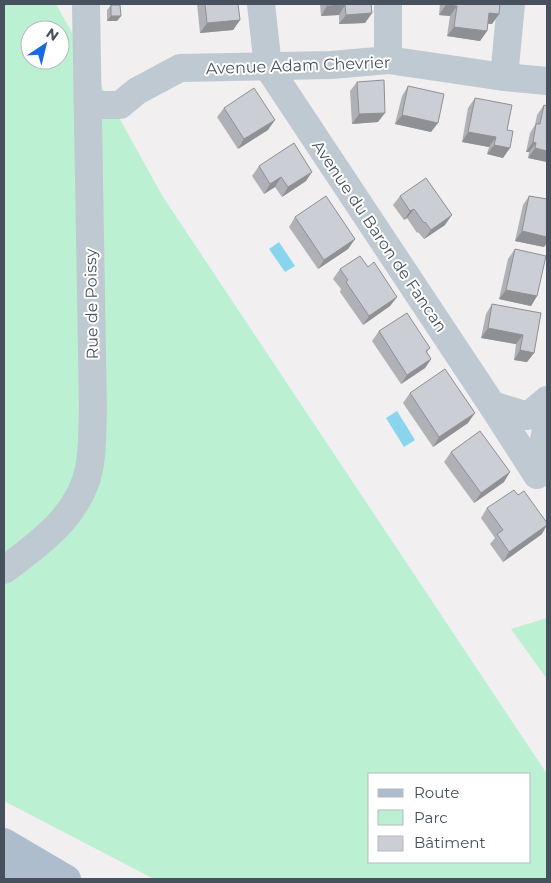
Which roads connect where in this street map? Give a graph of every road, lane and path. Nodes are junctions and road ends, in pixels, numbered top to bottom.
1 (86, 4) edge
2 (261, 4) edge
3 (388, 4) edge
4 (511, 4) edge
5 (388, 60) junction
6 (268, 67) junction
7 (504, 77) junction
8 (547, 81) edge
9 (88, 105) junction
10 (547, 400) edge
11 (492, 405) junction
12 (547, 425) edge
13 (4, 570) edge
14 (4, 842) edge
15 (4, 869) edge
16 (24, 879) edge
17 (67, 879) edge

1 - 9 street, Rue de Poissy
2 - 6 street
3 - 5 street
4 - 7 street
5 - 6 street, Avenue Adam Chevrier
5 - 7 street, Avenue Adam Chevrier
6 - 9 street, Avenue Adam Chevrier
6 - 11 street, Avenue du Baron de Fancan
7 - 8 street, Avenue Adam Chevrier
9 - 13 street, Rue de Poissy
10 - 11 street
11 - 12 street, Avenue du Baron de Fancan
14 - 17 main road
15 - 16 main road

